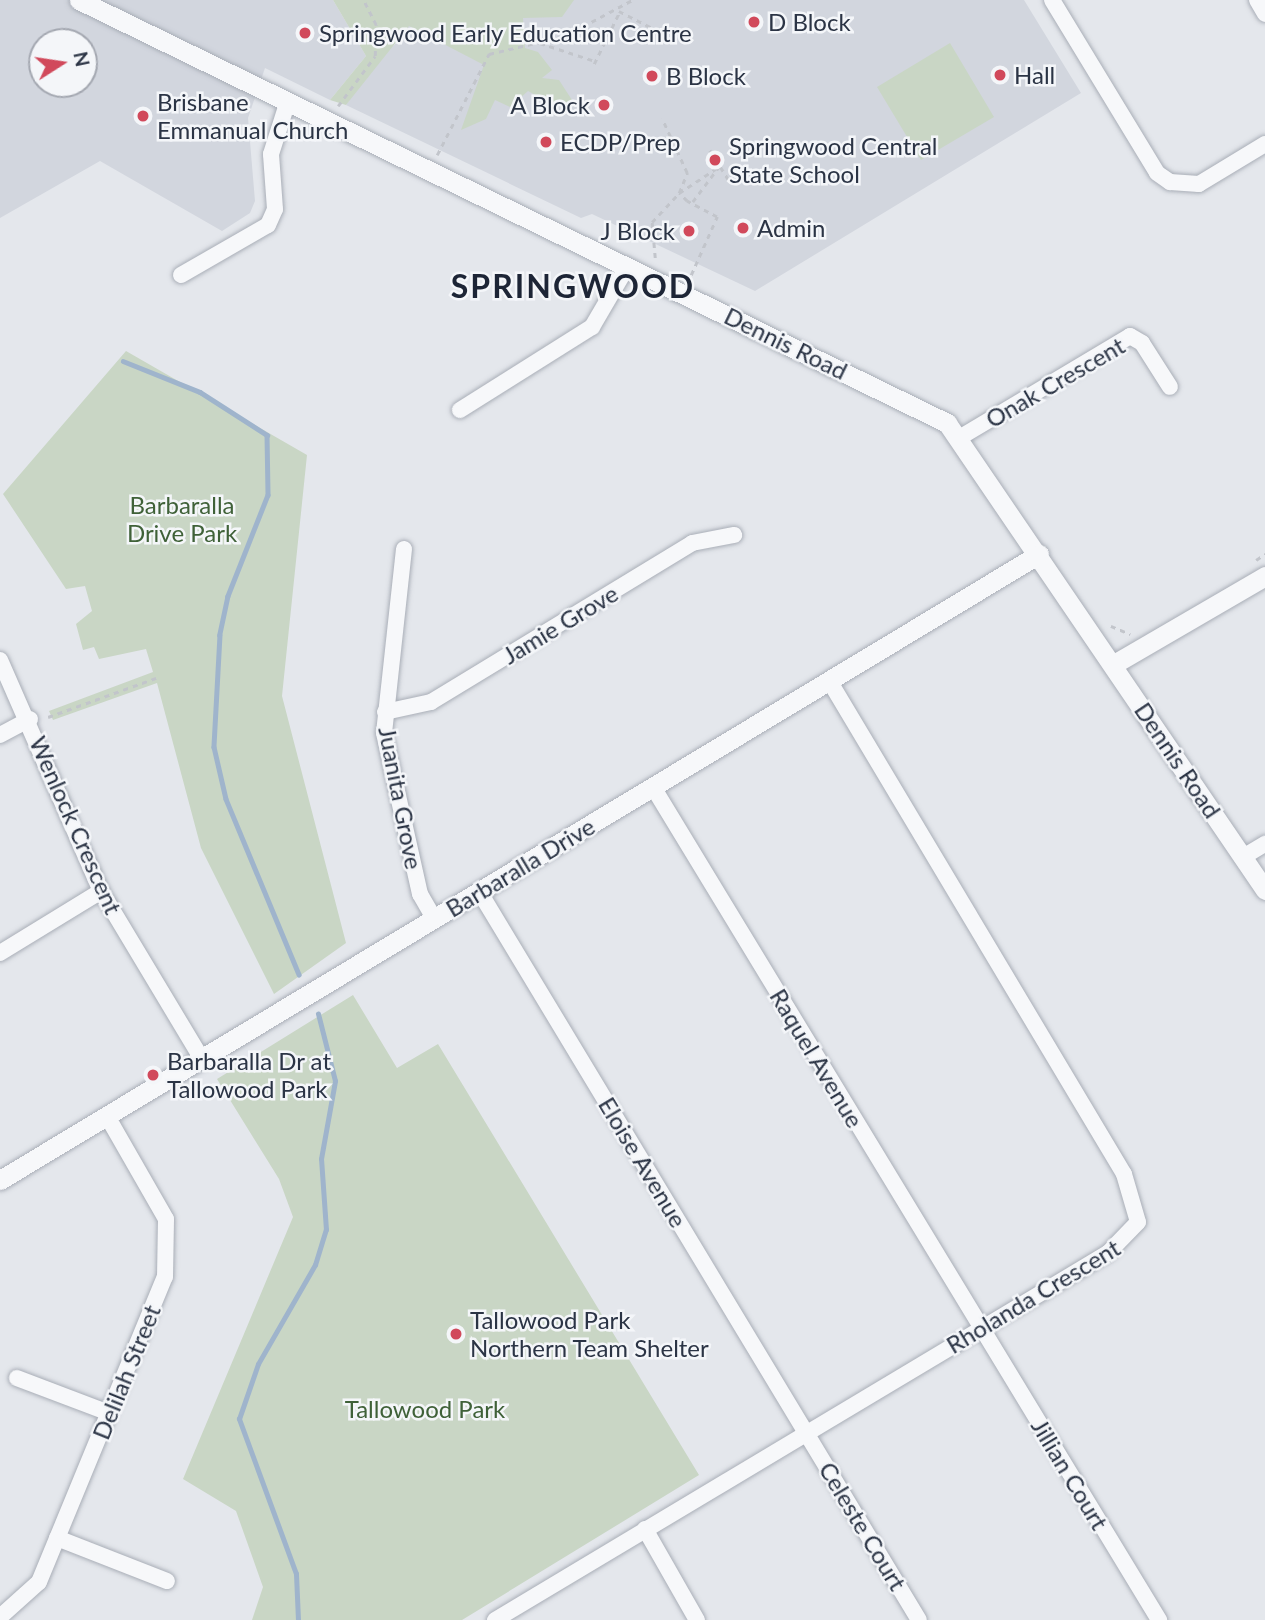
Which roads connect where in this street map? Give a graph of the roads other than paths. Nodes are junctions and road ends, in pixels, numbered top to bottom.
1 (79, 0) edge
2 (1052, 0) edge
3 (1257, 0) edge
4 (1265, 14) edge
5 (287, 104) junction
6 (1265, 144) edge
7 (627, 267) junction
8 (181, 275) dead end
9 (1170, 387) dead end
10 (460, 410) dead end
11 (959, 438) junction
12 (734, 535) dead end
13 (404, 549) dead end
14 (1039, 554) junction
15 (1265, 576) edge
16 (0, 660) edge
17 (1114, 664) junction
18 (830, 682) junction
19 (386, 712) junction
20 (30, 719) junction
21 (0, 735) edge
22 (653, 787) junction
23 (1265, 844) edge
24 (1243, 858) junction
25 (1265, 890) edge
26 (101, 891) junction
27 (479, 891) junction
28 (434, 918) junction
29 (0, 953) edge
30 (202, 1059) junction
31 (107, 1116) junction
32 (0, 1180) edge
33 (981, 1328) junction
34 (17, 1378) dead end
35 (109, 1413) junction
36 (806, 1432) junction
37 (645, 1529) junction
38 (57, 1538) junction
39 (167, 1581) dead end
40 (0, 1616) edge
41 (495, 1620) edge
42 (697, 1620) edge
43 (919, 1620) edge
44 (1159, 1620) edge

1 - 5 street, Dennis Road
2 - 6 street
3 - 4 street
5 - 7 street, Dennis Road
5 - 8 street
7 - 10 street
7 - 11 street, Dennis Road
9 - 11 street, Onak Crescent
11 - 14 street, Dennis Road
12 - 19 street, Jamie Grove
13 - 19 street, Juanita Grove
14 - 17 street, Dennis Road
14 - 18 street, Barbaralla Drive
15 - 17 street
16 - 20 street, Wenlock Crescent
17 - 24 street, Dennis Road
18 - 22 street, Barbaralla Drive
18 - 33 street, Rholanda Crescent
19 - 28 street, Juanita Grove
20 - 21 street
20 - 26 street, Wenlock Crescent
22 - 27 street, Barbaralla Drive
22 - 33 street, Raquel Avenue
23 - 24 street
24 - 25 street, Dennis Road
26 - 29 street
26 - 30 street, Wenlock Crescent
27 - 28 street, Barbaralla Drive
27 - 36 street, Eloise Avenue
28 - 30 street, Barbaralla Drive
30 - 31 street, Barbaralla Drive
31 - 32 street, Barbaralla Drive
31 - 35 street, Delilah Street
33 - 36 street, Rholanda Crescent
33 - 44 street, Jillian Court
34 - 35 street
35 - 38 street, Delilah Street
36 - 37 street, Rholanda Crescent
36 - 43 street, Celeste Court
37 - 41 street, Rholanda Crescent
37 - 42 street
38 - 39 street
38 - 40 street, Delilah Street

